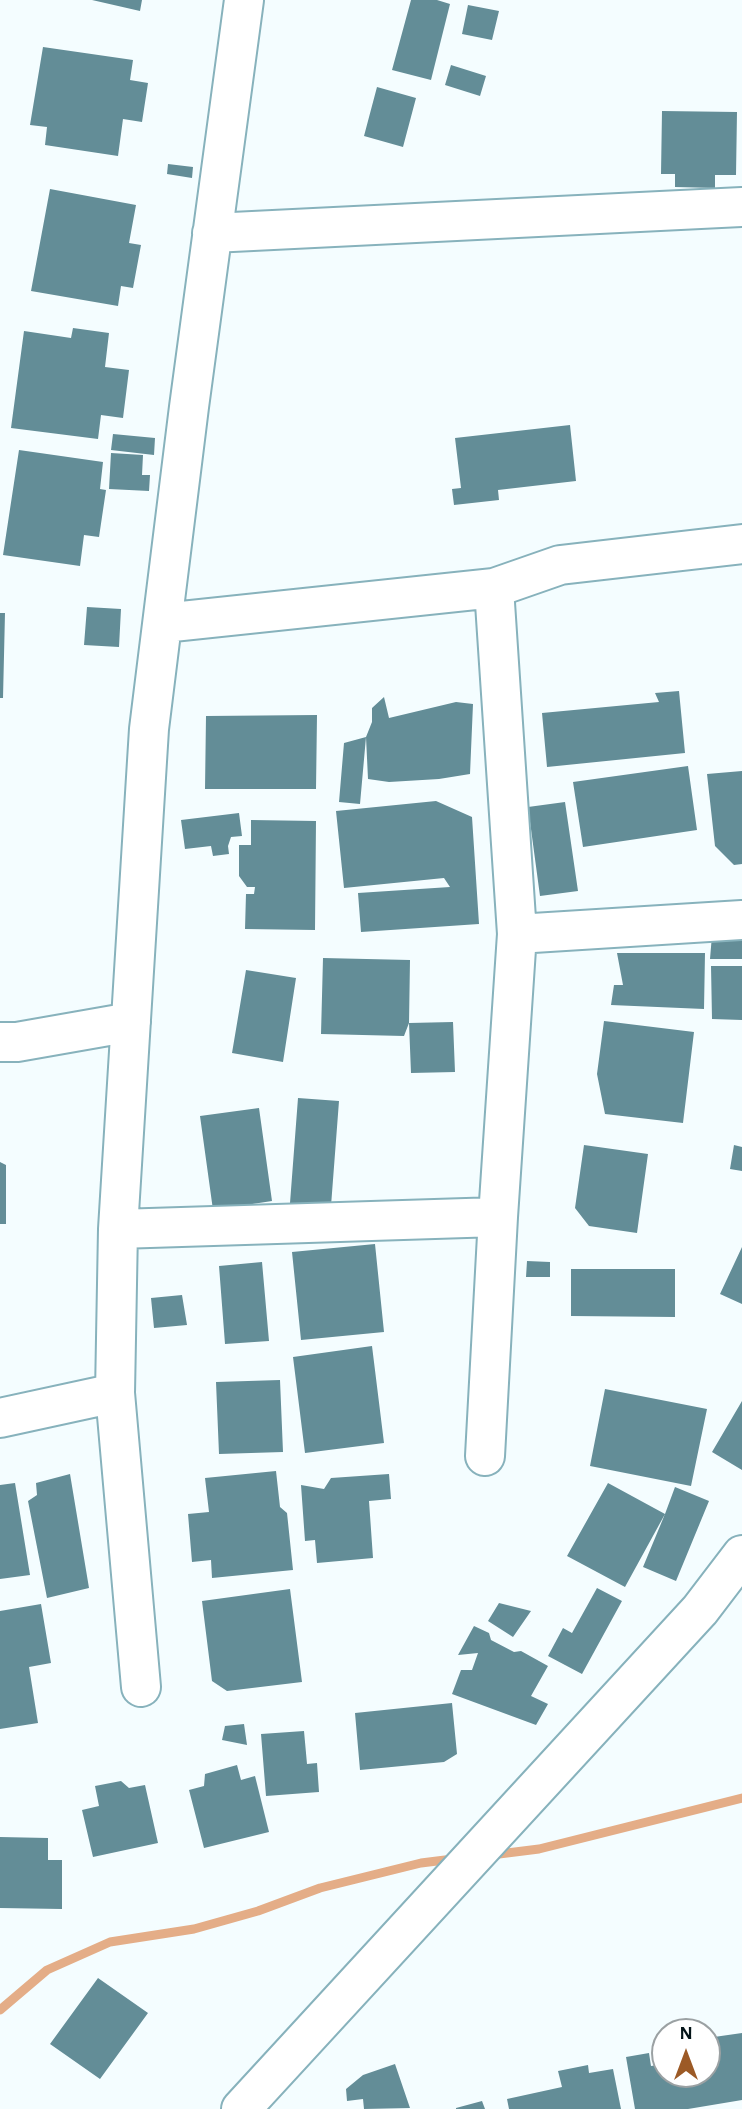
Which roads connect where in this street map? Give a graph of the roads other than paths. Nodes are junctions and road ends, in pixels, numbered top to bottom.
1 (244, 0) edge
2 (742, 207) edge
3 (212, 233) junction
4 (742, 544) edge
5 (495, 588) junction
6 (163, 623) junction
7 (742, 920) edge
8 (517, 934) junction
9 (131, 1021) junction
10 (0, 1042) edge
11 (498, 1217) junction
12 (118, 1229) junction
13 (115, 1393) junction
14 (0, 1418) edge
15 (485, 1456) dead end
16 (742, 1555) edge
17 (141, 1687) dead end
18 (241, 2109) edge

1 - 3 street
2 - 3 street
3 - 6 street
4 - 5 street
5 - 6 street
5 - 8 street
6 - 9 street
7 - 8 street
8 - 11 street
9 - 10 street
9 - 12 street
11 - 12 street
11 - 15 street
12 - 13 street
13 - 14 street
13 - 17 street
16 - 18 street

